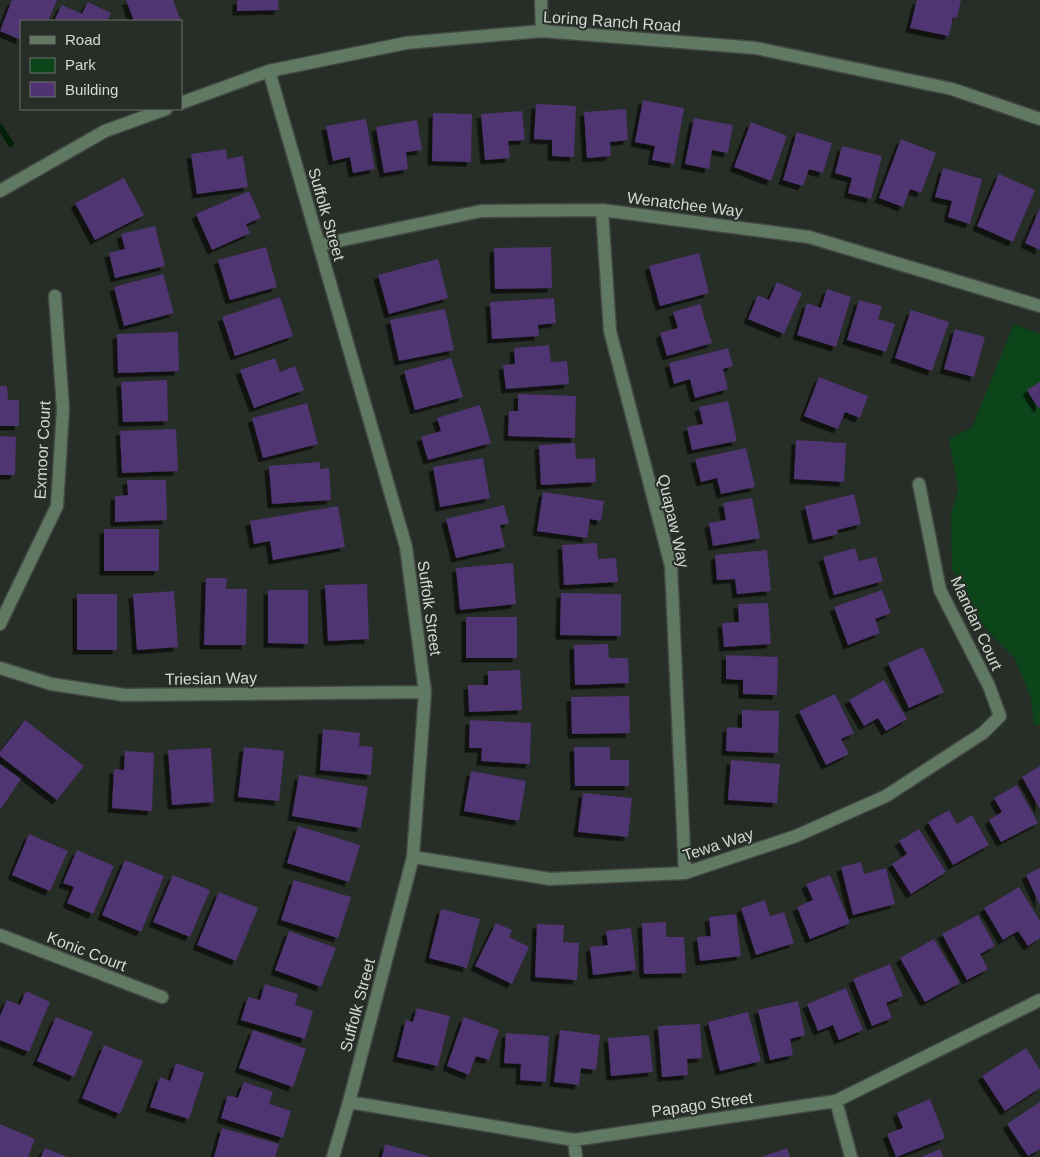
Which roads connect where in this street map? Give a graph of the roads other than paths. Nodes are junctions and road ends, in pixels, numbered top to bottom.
1 (542, 0) edge
2 (542, 31) junction
3 (269, 71) junction
4 (182, 103) edge
5 (163, 110) edge
6 (1040, 120) edge
7 (0, 191) edge
8 (602, 210) junction
9 (319, 245) junction
10 (55, 296) dead end
11 (1040, 306) edge
12 (919, 484) dead end
13 (0, 624) edge
14 (0, 668) edge
15 (425, 692) junction
16 (1000, 716) joint
17 (413, 857) junction
18 (685, 873) junction
19 (0, 935) edge
20 (162, 997) dead end
21 (1040, 1000) edge
22 (836, 1101) junction
23 (349, 1102) junction
24 (574, 1140) junction
25 (333, 1157) edge
26 (576, 1157) edge
27 (851, 1157) edge

1 - 2 street
2 - 3 street, Loring Ranch Road
2 - 6 street, Loring Ranch Road
3 - 4 street, Loring Ranch Road
3 - 9 street, Suffolk Street
5 - 7 street
8 - 9 street, Wenatchee Way
8 - 11 street, Wenatchee Way
8 - 18 street, Quapaw Way
9 - 15 street, Suffolk Street
10 - 13 street, Exmoor Court
12 - 16 street, Mandan Court
14 - 15 street, Triesian Way
15 - 17 street, Suffolk Street
16 - 18 street, Tewa Way
17 - 18 street, Tewa Way
17 - 23 street, Suffolk Street
19 - 20 street, Konic Court
21 - 22 street, Papago Street
22 - 24 street, Papago Street
22 - 27 street
23 - 24 street, Papago Street
23 - 25 street, Suffolk Street
24 - 26 street

